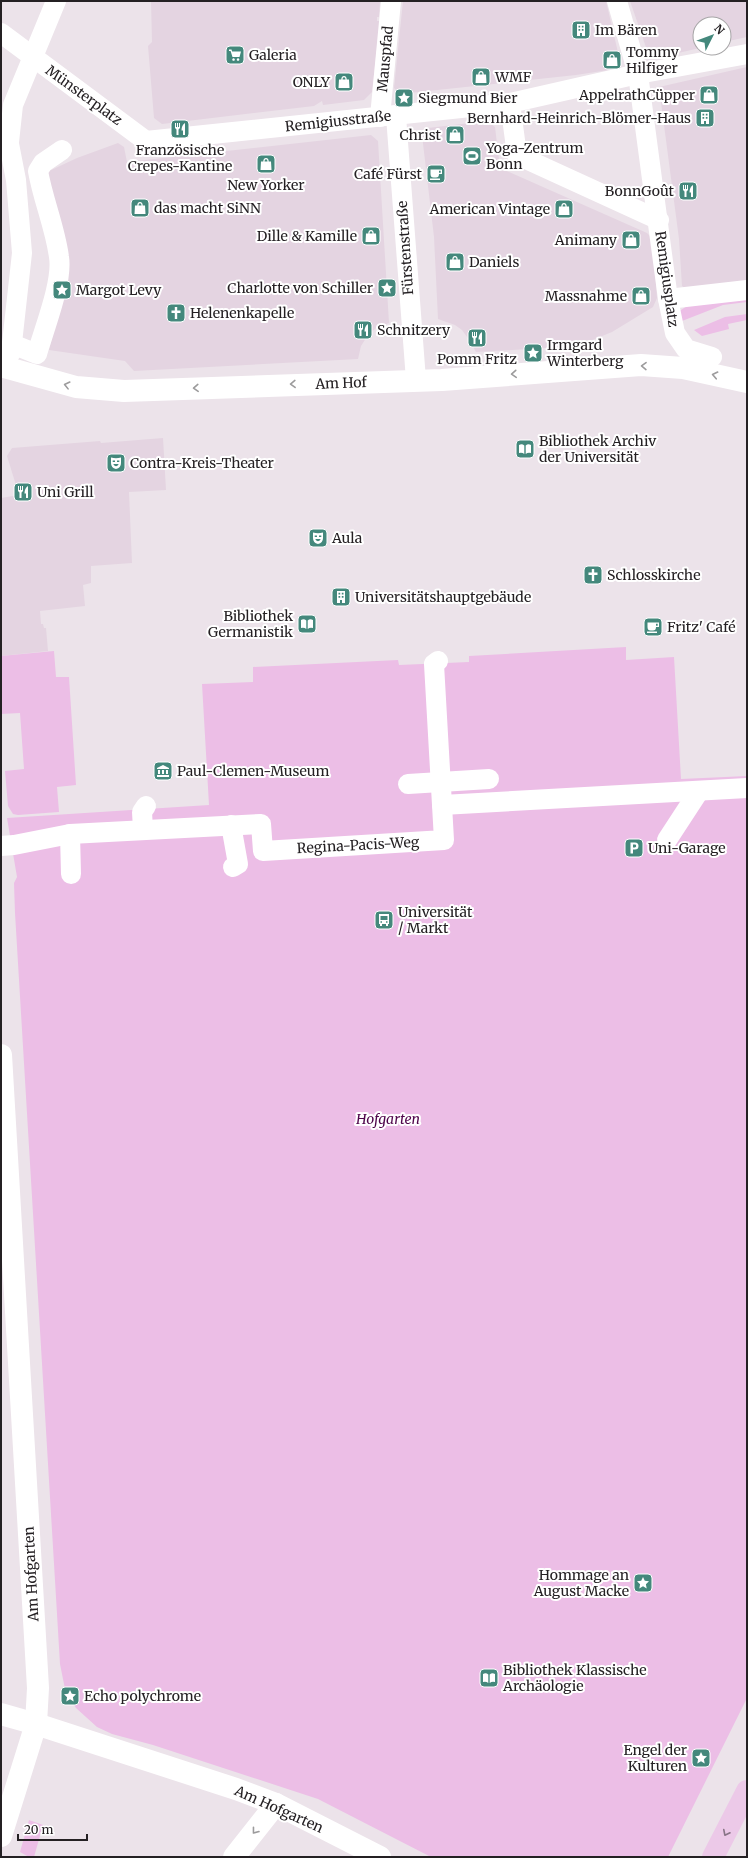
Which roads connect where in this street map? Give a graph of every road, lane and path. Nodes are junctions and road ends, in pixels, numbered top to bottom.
1 (56, 1) edge
2 (390, 1) edge
3 (617, 1) edge
4 (1, 33) edge
5 (747, 54) edge
6 (34, 58) junction
7 (638, 74) junction
8 (510, 103) junction
9 (388, 116) junction
10 (1, 125) edge
11 (140, 136) joint
12 (9, 144) junction
13 (62, 150) dead end
14 (659, 220) junction
15 (747, 290) edge
16 (668, 299) junction
17 (8, 305) edge
18 (12, 344) junction
19 (712, 356) dead end
20 (1, 366) edge
21 (416, 380) junction
22 (747, 382) edge
23 (438, 661) dead end
24 (490, 779) dead end
25 (440, 782) junction
26 (408, 784) dead end
27 (747, 788) edge
28 (699, 791) junction
29 (146, 806) dead end
30 (442, 806) junction
31 (231, 825) junction
32 (143, 829) junction
33 (70, 834) junction
34 (667, 840) dead end
35 (1, 846) edge
36 (234, 867) dead end
37 (71, 874) dead end
38 (1, 1055) edge
39 (6, 1202) edge
40 (1, 1714) edge
41 (36, 1724) junction
42 (747, 1791) edge
43 (276, 1804) junction
44 (1, 1836) edge
45 (234, 1857) edge
46 (380, 1857) edge
47 (714, 1857) edge

1 - 6 street, Münsterplatz
2 - 9 street, Mauspfad
3 - 7 street, Remigiusplatz
4 - 6 street, Münsterplatz
5 - 7 street, Remigiusstraße
6 - 11 street, Münsterplatz
6 - 12 street, Münsterplatz
7 - 8 street, Remigiusstraße
7 - 14 street, Remigiusplatz
8 - 9 street, Remigiusstraße
8 - 14 street, Remigiusplatz
9 - 11 street, Remigiusstraße
9 - 21 street, Fürstenstraße
10 - 12 street, Münsterplatz
12 - 17 street, Münsterplatz
13 - 18 street
14 - 16 street, Remigiusplatz
15 - 16 street
16 - 19 street, Remigiusplatz
17 - 18 street, Münsterplatz
18 - 20 street, Münsterplatz
21 -> 20 street, Am Hof
22 -> 21 street, Am Hof
23 - 25 street, Regina-Pacis-Weg
24 - 25 street
25 - 26 street
25 - 30 street, Regina-Pacis-Weg
27 - 28 street
28 - 30 street
28 - 34 street
29 - 32 street
30 - 31 street, Regina-Pacis-Weg
31 - 32 street, Regina-Pacis-Weg
31 - 36 street
32 - 33 street, Regina-Pacis-Weg
33 - 35 street, Regina-Pacis-Weg
33 - 37 street
38 - 39 street, Am Hofgarten
39 - 41 street, Am Hofgarten
40 - 41 street
41 - 43 street, Am Hofgarten
41 - 44 street
42 -> 47 main road
43 -> 45 street
43 - 46 street, Am Hofgarten

